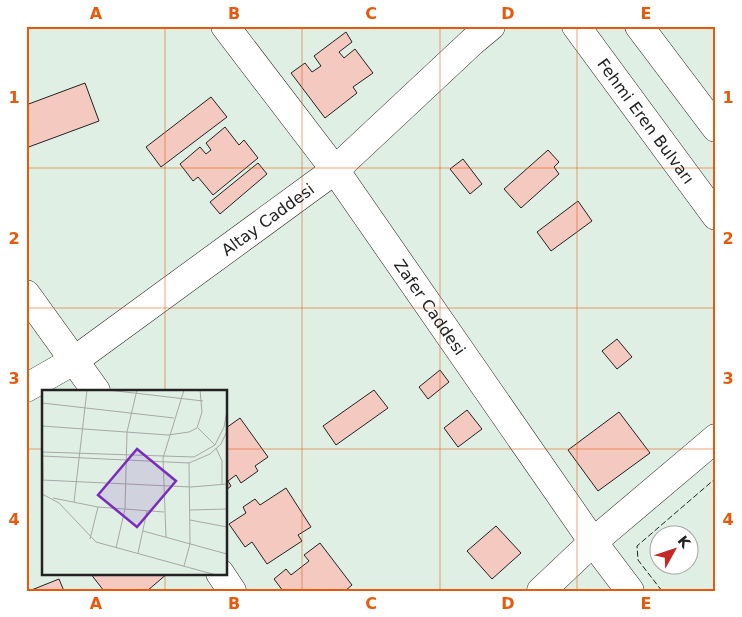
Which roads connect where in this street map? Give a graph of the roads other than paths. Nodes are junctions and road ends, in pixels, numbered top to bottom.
1 (225, 26) edge
2 (491, 26) edge
3 (576, 26) edge
4 (639, 26) edge
5 (716, 128) edge
6 (335, 170) junction
7 (716, 216) edge
8 (26, 294) edge
9 (75, 360) junction
10 (26, 388) edge
11 (95, 390) edge
12 (716, 438) edge
13 (593, 542) junction
14 (541, 591) edge
15 (630, 591) edge

1 - 6 street, Zafer Caddesi
2 - 6 street, Altay Caddesi
3 - 7 street, Fehmi Eren Bulvarı
4 - 5 street
6 - 9 street, Altay Caddesi
6 - 13 street, Zafer Caddesi
8 - 9 street
9 - 10 street, Altay Caddesi
9 - 11 street
12 - 13 street
13 - 14 street
13 - 15 street, Zafer Caddesi

